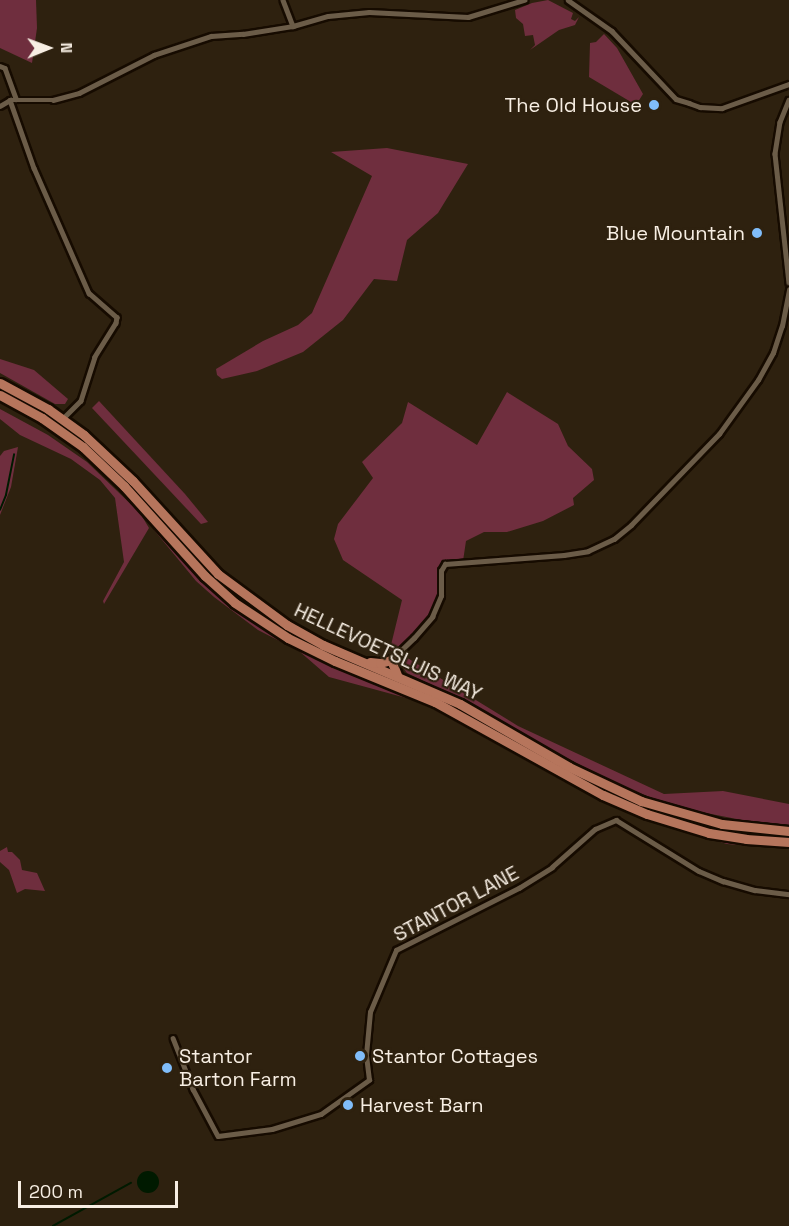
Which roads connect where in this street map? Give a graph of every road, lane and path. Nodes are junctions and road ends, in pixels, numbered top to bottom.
1 (283, 0) edge
2 (524, 0) edge
3 (568, 0) edge
4 (293, 26) junction
5 (0, 66) edge
6 (789, 85) edge
7 (13, 99) junction
8 (789, 100) edge
9 (0, 106) edge
10 (789, 282) edge
11 (789, 290) edge
12 (0, 383) edge
13 (0, 395) edge
14 (63, 419) junction
15 (356, 660) junction
16 (390, 660) junction
17 (398, 676) junction
18 (789, 831) edge
19 (789, 842) edge
20 (789, 894) edge
21 (173, 1038) dead end

1 - 4 street
2 - 4 street
3 - 6 street
4 - 7 street
5 - 7 street
7 - 9 street
7 - 14 street
8 - 10 street
11 - 16 street
12 - 14 highway, HELLEVOETSLUIS WAY
13 - 19 highway, HELLEVOETSLUIS WAY
14 - 15 highway, HELLEVOETSLUIS WAY
15 - 16 highway
15 - 17 highway, HELLEVOETSLUIS WAY
16 - 17 highway
17 - 18 highway, HELLEVOETSLUIS WAY
20 - 21 street, STANTOR LANE

